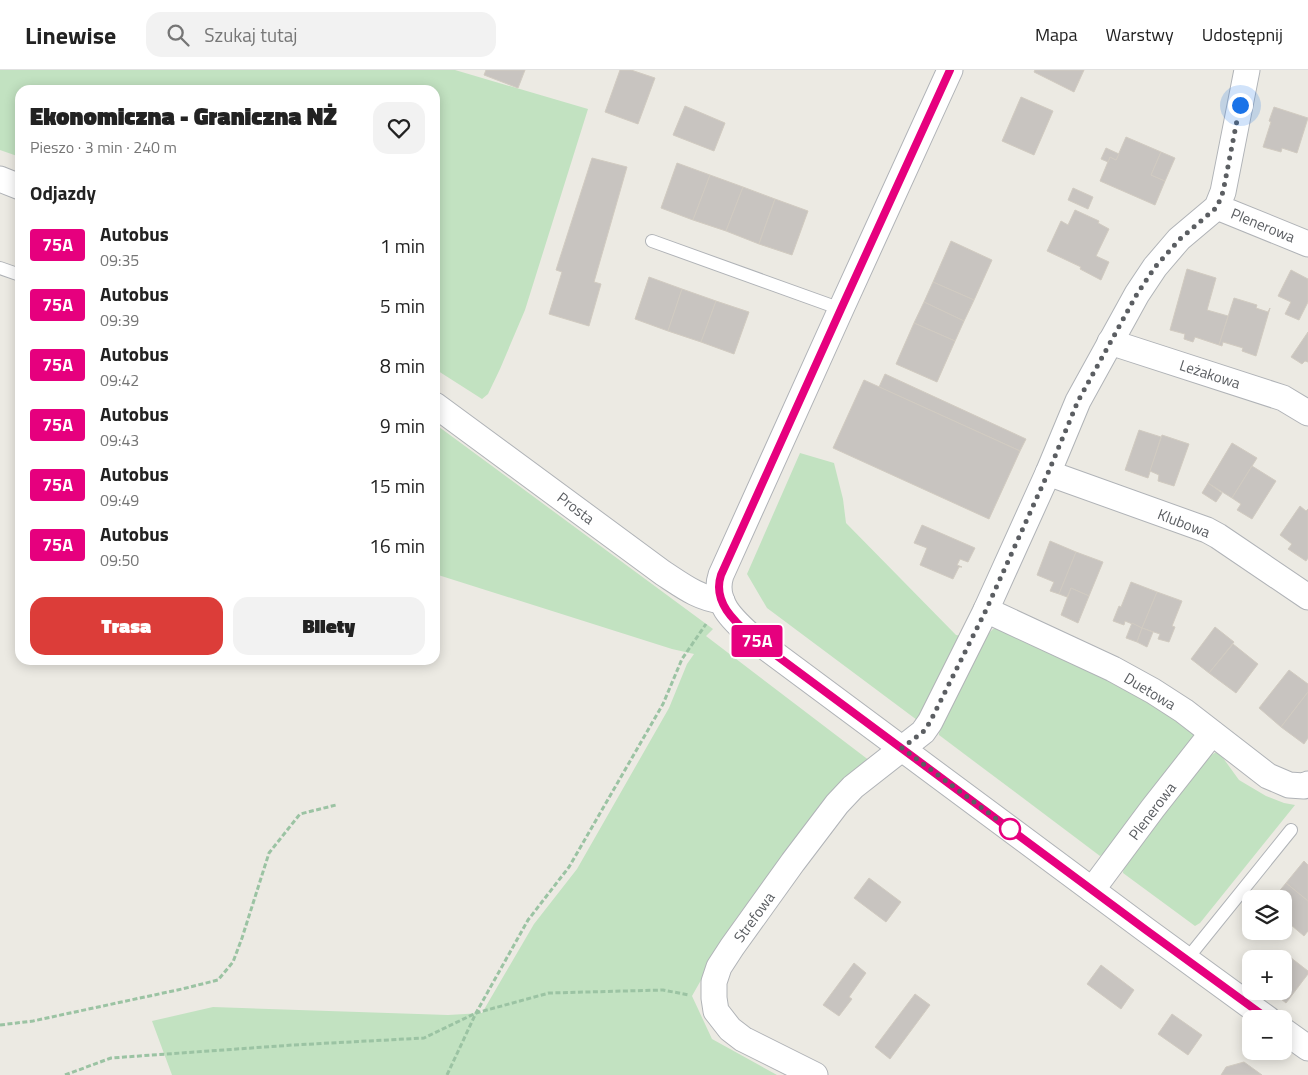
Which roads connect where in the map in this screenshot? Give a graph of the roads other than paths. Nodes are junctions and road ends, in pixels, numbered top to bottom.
1 (950, 70) edge
2 (1247, 70) edge
3 (0, 179) edge
4 (15, 185) edge
5 (1217, 207) junction
6 (652, 241) dead end
7 (1308, 244) edge
8 (0, 268) edge
9 (15, 272) edge
10 (841, 309) junction
11 (1110, 342) junction
12 (440, 409) edge
13 (1308, 413) edge
14 (1048, 473) junction
15 (1308, 597) edge
16 (722, 601) junction
17 (986, 610) junction
18 (1212, 733) junction
19 (902, 748) junction
20 (1306, 785) edge
21 (1291, 830) dead end
22 (1092, 890) junction
23 (1187, 959) junction
24 (1256, 1010) edge
25 (1292, 1036) edge
26 (1308, 1048) edge
27 (815, 1075) edge

1 - 10 street
2 - 5 street
3 - 4 street
5 - 7 street, Plenerowa
5 - 11 street, Strefowa
6 - 10 lane
8 - 9 lane
10 - 16 street
11 - 13 street, Leżakowa
11 - 14 street, Strefowa
12 - 16 street, Prosta
14 - 15 street, Klubowa
14 - 17 street, Strefowa
16 - 19 street
17 - 18 street, Duetowa
17 - 19 street, Strefowa
18 - 20 street, Duetowa
18 - 22 street, Plenerowa
19 - 22 street
19 - 27 street, Strefowa
21 - 23 lane
22 - 23 street
23 - 24 street
25 - 26 street

